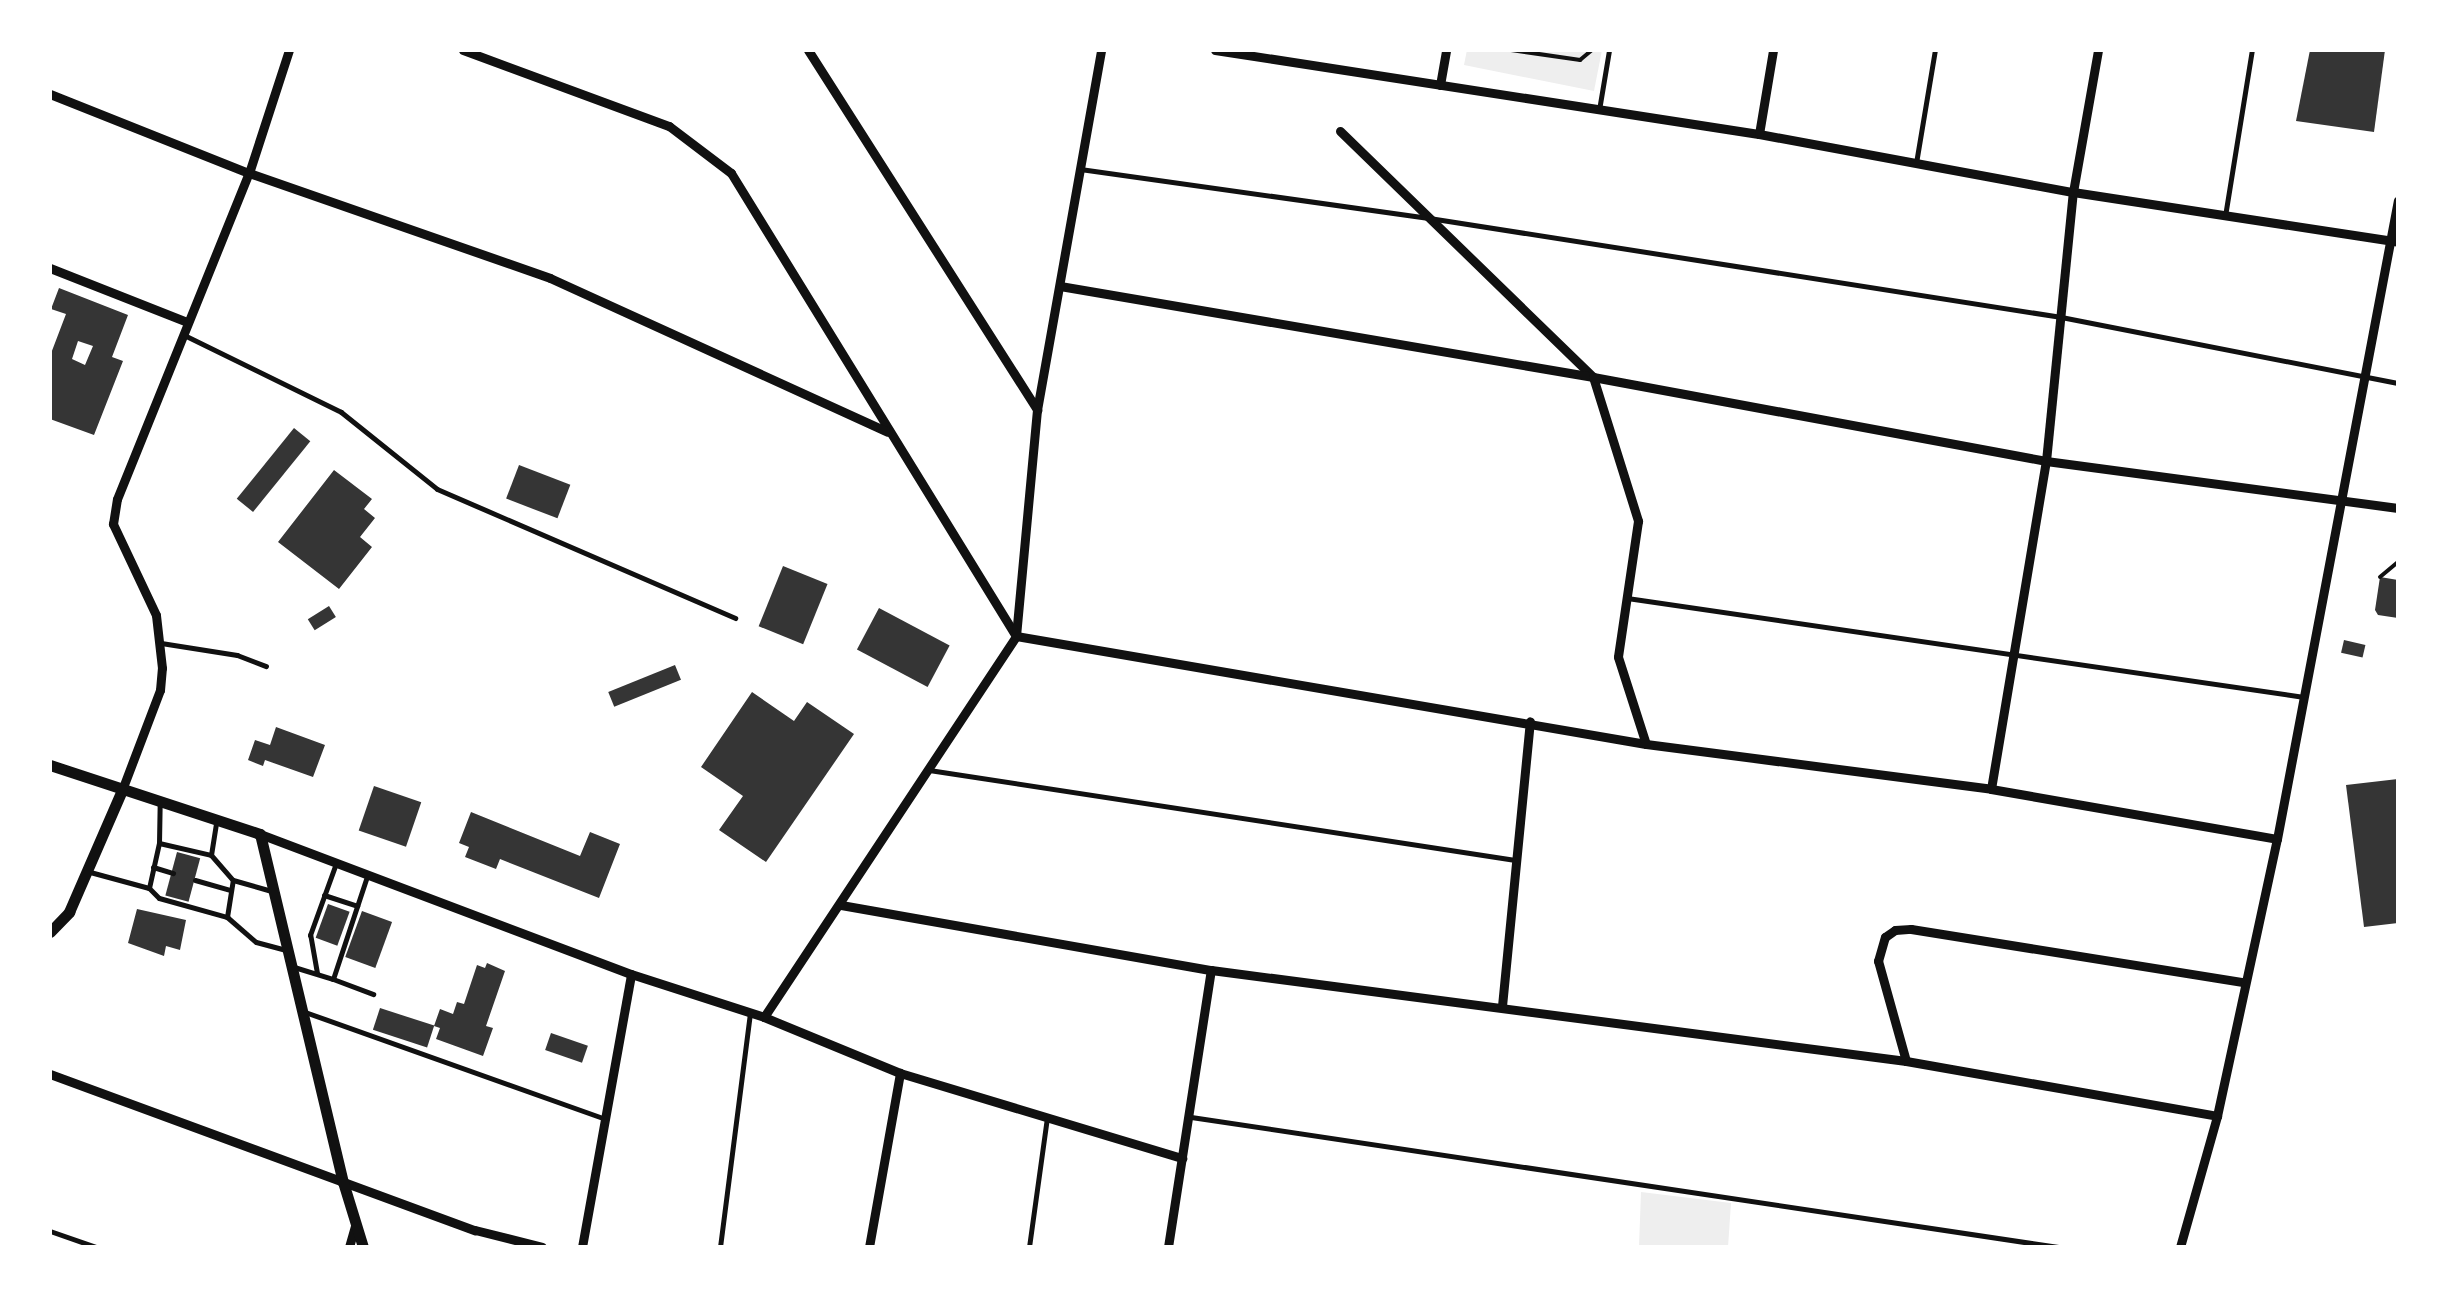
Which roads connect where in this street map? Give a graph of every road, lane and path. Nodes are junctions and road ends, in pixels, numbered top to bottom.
1 (289, 50) edge
2 (463, 50) edge
3 (808, 50) edge
4 (1101, 50) edge
5 (1215, 50) edge
6 (1446, 50) edge
7 (1511, 50) edge
8 (1592, 50) edge
9 (1609, 50) edge
10 (1773, 50) edge
11 (1936, 50) edge
12 (2098, 50) edge
13 (2252, 50) edge
14 (1440, 86) junction
15 (50, 94) edge
16 (1599, 110) junction
17 (1340, 131) dead end
18 (1758, 134) junction
19 (1916, 163) junction
20 (1080, 169) junction
21 (249, 172) junction
22 (2073, 192) junction
23 (2398, 200) edge
24 (2225, 216) junction
25 (1429, 218) junction
26 (2395, 241) edge
27 (50, 268) edge
28 (1060, 286) junction
29 (2061, 317) junction
30 (186, 322) junction
31 (182, 334) junction
32 (1593, 377) junction
33 (2366, 378) junction
34 (2398, 383) edge
35 (1036, 410) junction
36 (890, 434) junction
37 (2046, 462) junction
38 (2343, 499) junction
39 (2398, 508) edge
40 (2398, 562) edge
41 (2380, 577) dead end
42 (1627, 598) junction
43 (735, 618) dead end
44 (1016, 636) junction
45 (160, 643) junction
46 (2014, 655) junction
47 (266, 666) dead end
48 (2304, 697) junction
49 (1530, 721) junction
50 (1646, 744) junction
51 (50, 765) edge
52 (929, 770) junction
53 (122, 790) junction
54 (1990, 790) junction
55 (160, 804) junction
56 (217, 820) junction
57 (260, 834) junction
58 (2276, 839) junction
59 (159, 843) junction
60 (212, 855) junction
61 (1518, 860) junction
62 (336, 862) junction
63 (153, 867) junction
64 (89, 872) junction
65 (172, 874) dead end
66 (367, 874) junction
67 (195, 880) dead end
68 (233, 880) junction
69 (149, 888) junction
70 (231, 890) junction
71 (274, 891) junction
72 (324, 895) junction
73 (357, 906) junction
74 (841, 906) junction
75 (227, 918) junction
76 (50, 932) edge
77 (288, 950) junction
78 (292, 966) junction
79 (1212, 970) junction
80 (318, 973) junction
81 (631, 974) junction
82 (333, 979) junction
83 (2242, 982) junction
84 (373, 994) dead end
85 (1502, 1006) junction
86 (302, 1011) junction
87 (750, 1013) junction
88 (764, 1018) junction
89 (1906, 1060) junction
90 (900, 1073) junction
91 (50, 1074) edge
92 (1188, 1116) junction
93 (2217, 1116) junction
94 (1047, 1118) junction
95 (604, 1120) junction
96 (1182, 1158) junction
97 (343, 1182) junction
98 (356, 1224) junction
99 (50, 1231) edge
100 (96, 1247) edge
101 (349, 1247) edge
102 (364, 1247) edge
103 (542, 1247) edge
104 (582, 1247) edge
105 (720, 1247) edge
106 (870, 1247) edge
107 (1030, 1247) edge
108 (1168, 1247) edge
109 (2058, 1247) edge
110 (2180, 1247) edge

1 - 21 street
2 - 36 street
3 - 35 street
4 - 20 street
5 - 14 street
6 - 14 street
7 - 8 path
9 - 16 lane
10 - 18 street
11 - 19 lane
12 - 22 street
13 - 24 lane
14 - 16 street
15 - 21 street
16 - 18 street
17 - 25 street
18 - 19 street
19 - 22 street
20 - 25 lane
20 - 28 street
21 - 30 street
21 - 36 street
22 - 24 street
22 - 29 street
23 - 26 street
24 - 26 street
25 - 29 lane
25 - 32 street
26 - 33 street
27 - 30 street
28 - 32 street
28 - 35 street
29 - 33 lane
29 - 37 street
30 - 31 street
31 - 43 lane
31 - 45 street
32 - 37 street
32 - 42 street
33 - 34 lane
33 - 38 street
35 - 44 street
36 - 44 street
37 - 38 street
37 - 46 street
38 - 39 street
38 - 48 street
40 - 41 path
42 - 46 lane
42 - 50 street
44 - 49 street
44 - 52 street
45 - 47 lane
45 - 53 street
46 - 48 lane
46 - 54 street
48 - 58 street
49 - 50 street
49 - 61 street
50 - 54 street
51 - 53 street
52 - 61 lane
52 - 74 street
53 - 55 street
53 - 64 street
54 - 58 street
55 - 56 street
55 - 59 lane
56 - 57 street
56 - 60 lane
57 - 62 street
57 - 71 street
58 - 83 street
59 - 60 lane
59 - 63 lane
60 - 68 lane
61 - 85 street
62 - 66 street
62 - 72 lane
63 - 65 lane
63 - 69 lane
64 - 69 lane
64 - 76 street
66 - 73 lane
66 - 81 street
67 - 70 lane
68 - 70 lane
68 - 71 lane
69 - 75 lane
70 - 75 lane
71 - 77 street
72 - 73 lane
72 - 80 lane
73 - 82 lane
74 - 79 street
74 - 88 street
75 - 77 lane
77 - 78 street
78 - 80 lane
78 - 86 street
79 - 85 street
79 - 92 street
80 - 82 lane
81 - 87 street
81 - 95 street
82 - 84 lane
83 - 89 street
83 - 93 street
85 - 89 street
86 - 95 lane
86 - 97 street
87 - 88 street
87 - 105 lane
88 - 90 street
89 - 93 street
90 - 94 street
90 - 106 street
91 - 97 street
92 - 96 street
92 - 109 lane
93 - 110 street
94 - 96 street
94 - 107 lane
95 - 104 street
96 - 108 street
97 - 98 street
97 - 103 street
98 - 101 street
98 - 102 street
99 - 100 lane

